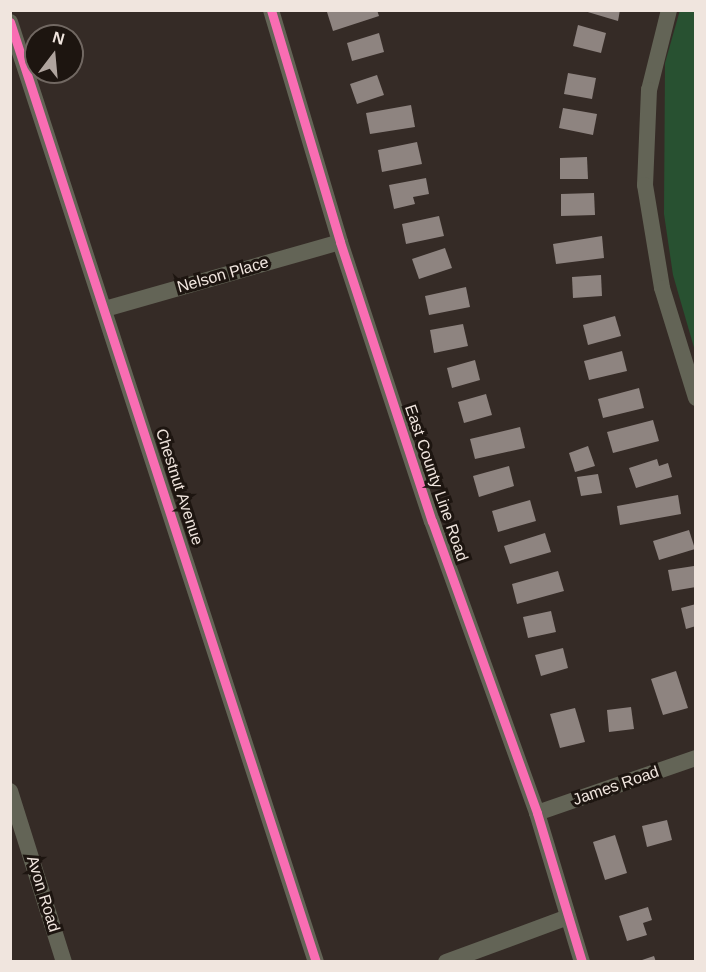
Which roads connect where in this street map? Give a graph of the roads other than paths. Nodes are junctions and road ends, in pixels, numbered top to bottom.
1 (271, 10) edge
2 (669, 10) edge
3 (10, 22) edge
4 (340, 242) junction
5 (105, 309) junction
6 (696, 398) edge
7 (696, 759) edge
8 (10, 791) edge
9 (537, 813) junction
10 (568, 917) junction
11 (64, 962) edge
12 (316, 962) edge
13 (446, 962) edge
14 (582, 962) edge

1 - 4 street, East County Line Road
2 - 6 street
3 - 5 street, Chestnut Avenue
4 - 5 street, Nelson Place
4 - 9 street, East County Line Road
5 - 12 street, Chestnut Avenue
7 - 9 street, James Road
8 - 11 street, Avon Road
9 - 10 street, East County Line Road
10 - 13 street
10 - 14 street, East County Line Road

